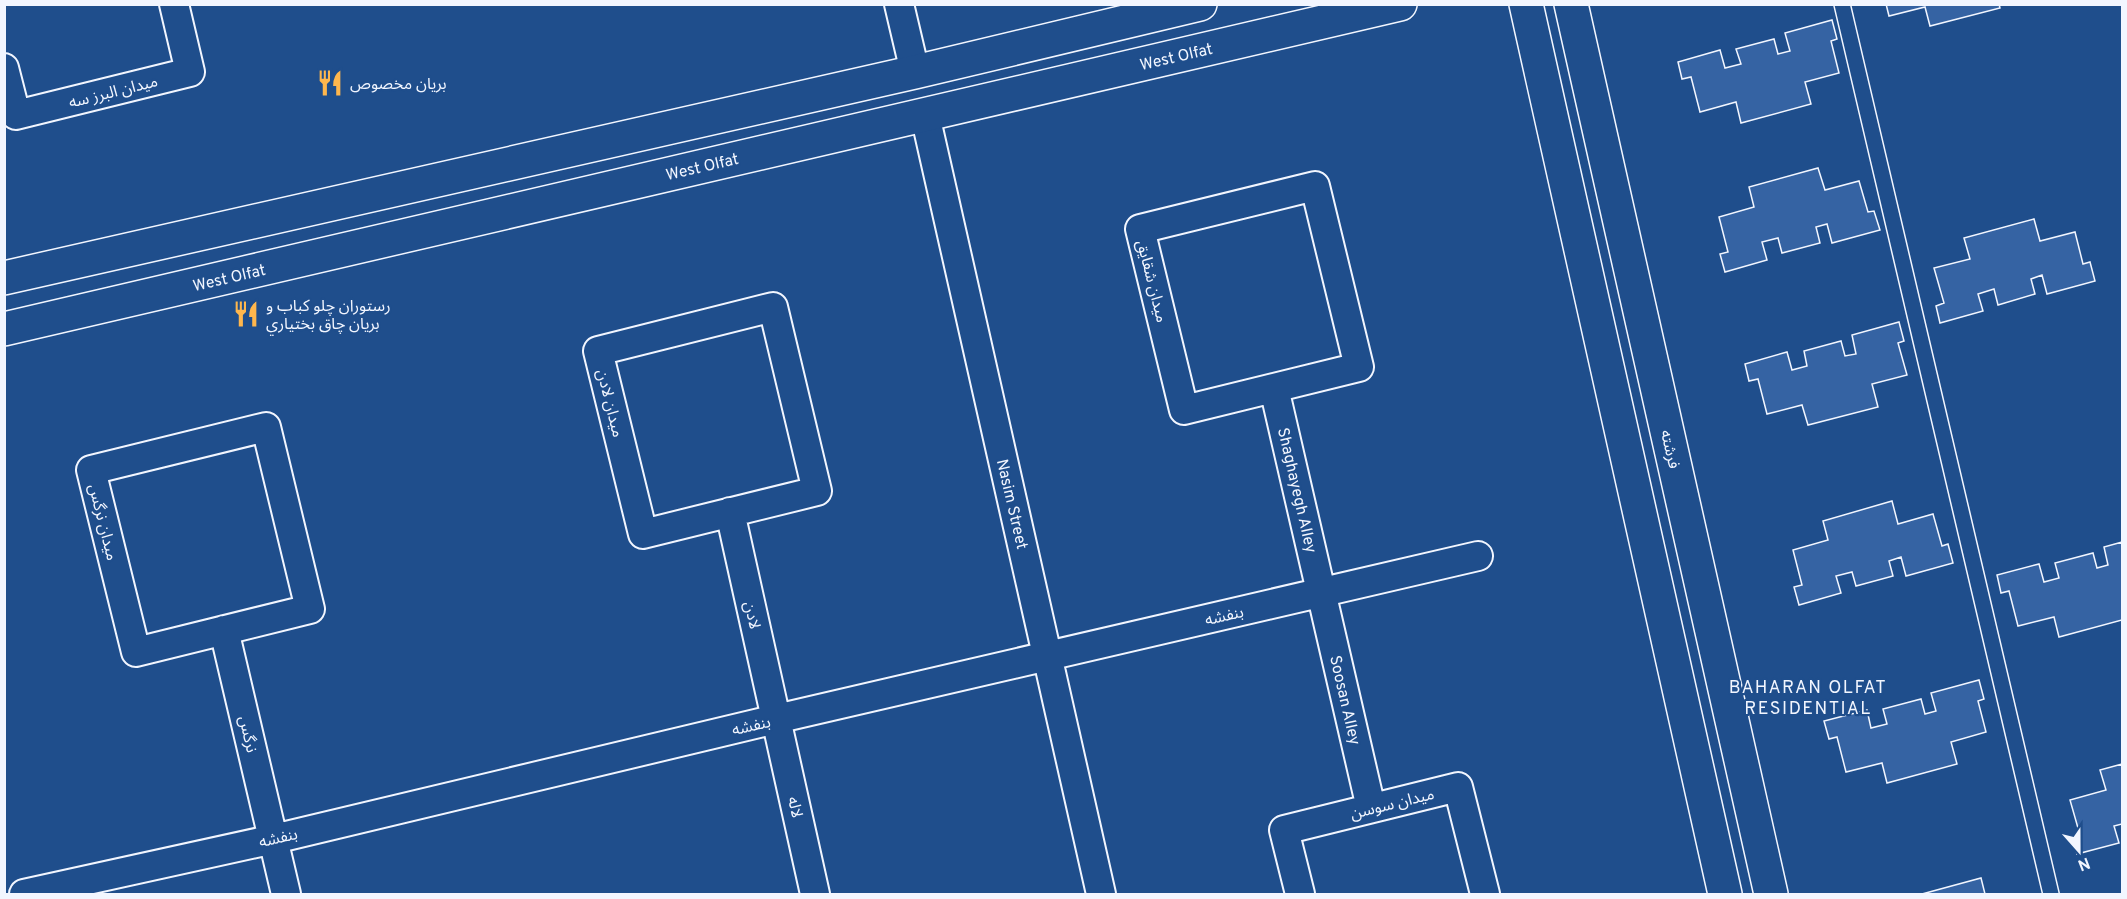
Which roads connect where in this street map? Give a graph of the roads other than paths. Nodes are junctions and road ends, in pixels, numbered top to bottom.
1 (174, 4) edge
2 (899, 4) edge
3 (1200, 4) edge
4 (1400, 4) edge
5 (1526, 4) edge
6 (1571, 4) edge
7 (1842, 4) edge
8 (4, 68) edge
9 (915, 72) junction
10 (925, 114) junction
11 (4, 278) edge
12 (4, 329) edge
13 (1274, 388) junction
14 (730, 512) junction
15 (1478, 556) dead end
16 (1321, 593) junction
17 (224, 630) junction
18 (1047, 656) junction
19 (776, 719) junction
20 (1371, 808) junction
21 (273, 839) junction
22 (24, 894) edge
23 (286, 894) edge
24 (815, 894) edge
25 (1101, 894) edge
26 (1300, 894) edge
27 (1485, 894) edge
28 (1725, 894) edge
29 (1771, 894) edge
30 (2051, 894) edge

1 - 8 street, میدان البرز سه
2 - 9 street
3 - 9 main road
4 - 10 main road, West Olfat
5 - 28 main road
6 - 29 main road, فرشته
7 - 30 lane
9 - 11 main road
10 - 12 main road, West Olfat
10 - 18 street, Nasim Street
13 - 13 street, میدان شقایق
13 - 16 street, Shaghayegh Alley
14 - 14 street, میدان لادن
14 - 19 street, لادن
15 - 16 street, بنفشه
16 - 18 street, بنفشه
16 - 20 street, Soosan Alley
17 - 17 street, میدان نرگس
17 - 21 street, نرگس
18 - 19 street, بنفشه
18 - 25 street, Nasim Street
19 - 21 street, بنفشه
19 - 24 street, لاله
20 - 26 street, میدان سوسن
20 - 27 street, میدان سوسن
21 - 22 street, بنفشه
21 - 23 street, نرگس

